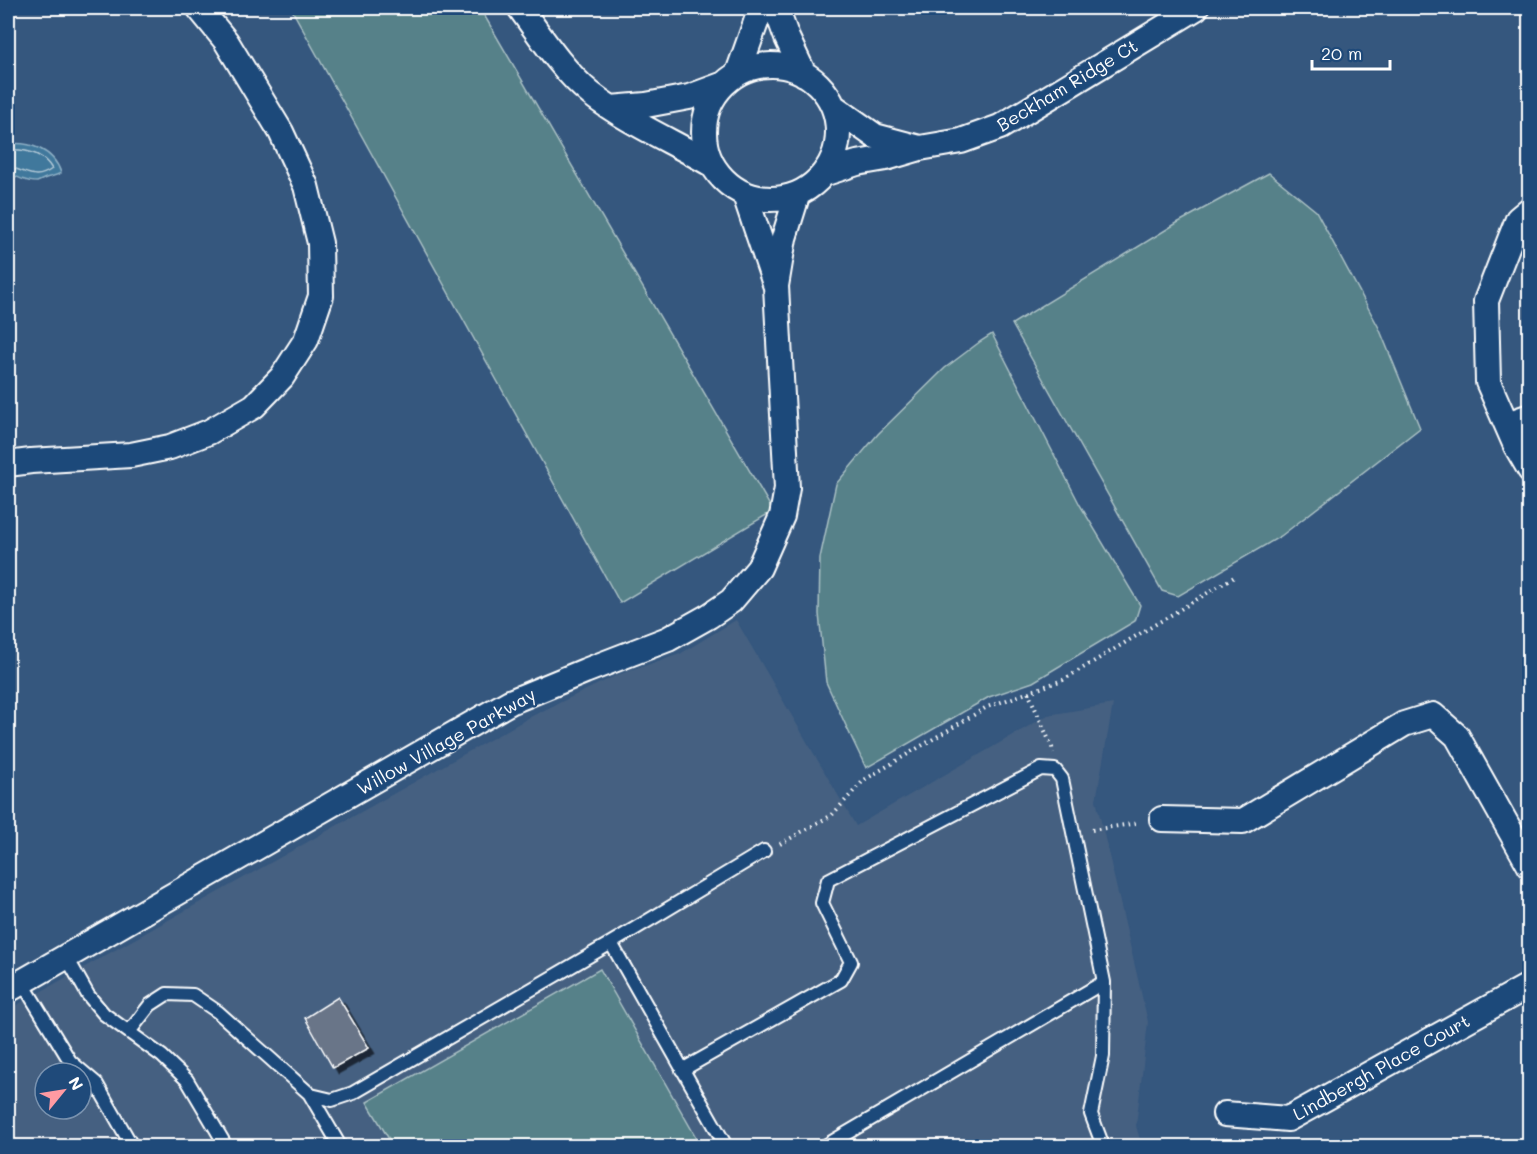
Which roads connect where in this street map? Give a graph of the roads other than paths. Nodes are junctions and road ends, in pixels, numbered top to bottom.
1 (199, 8) edge
2 (520, 8) edge
3 (761, 8) edge
4 (776, 8) edge
5 (1196, 8) edge
6 (804, 74) junction
7 (731, 78) junction
8 (834, 107) junction
9 (612, 108) junction
10 (920, 148) junction
11 (711, 164) junction
12 (826, 173) junction
13 (745, 195) junction
14 (797, 196) junction
15 (1530, 209) edge
16 (776, 286) junction
17 (1530, 416) edge
18 (1507, 424) junction
19 (8, 464) edge
20 (1530, 470) edge
21 (1162, 819) road end
22 (765, 851) road end
23 (1530, 866) edge
24 (611, 943) junction
25 (66, 956) junction
26 (1104, 982) junction
27 (1530, 985) edge
28 (15, 986) edge
29 (129, 1032) junction
30 (682, 1070) junction
31 (309, 1093) junction
32 (1225, 1114) dead end
33 (132, 1146) edge
34 (226, 1146) edge
35 (340, 1146) edge
36 (726, 1146) edge
37 (825, 1146) edge
38 (1103, 1146) edge

1 - 19 street
2 - 9 street
3 - 7 street
4 - 6 street
5 - 10 street, Beckham Ridge Ct
6 - 7 street
6 - 8 street
7 - 9 street
7 - 11 street
8 - 10 street, Beckham Ridge Ct
8 - 12 street
9 - 11 street
10 - 12 street
11 - 13 street
12 - 14 street
13 - 14 street
13 - 16 street, Willow Village Parkway
14 - 16 street, Willow Village Parkway
15 - 18 street
16 - 25 street, Willow Village Parkway
17 - 18 street
18 - 20 street
21 - 23 street
22 - 24 lane
24 - 30 lane
24 - 31 lane
25 - 28 street, Willow Village Parkway
25 - 29 lane
26 - 30 lane
26 - 37 lane
26 - 38 lane
27 - 32 street, Lindbergh Place Court
28 - 33 lane
29 - 31 lane
29 - 34 lane
30 - 36 lane
31 - 35 lane

